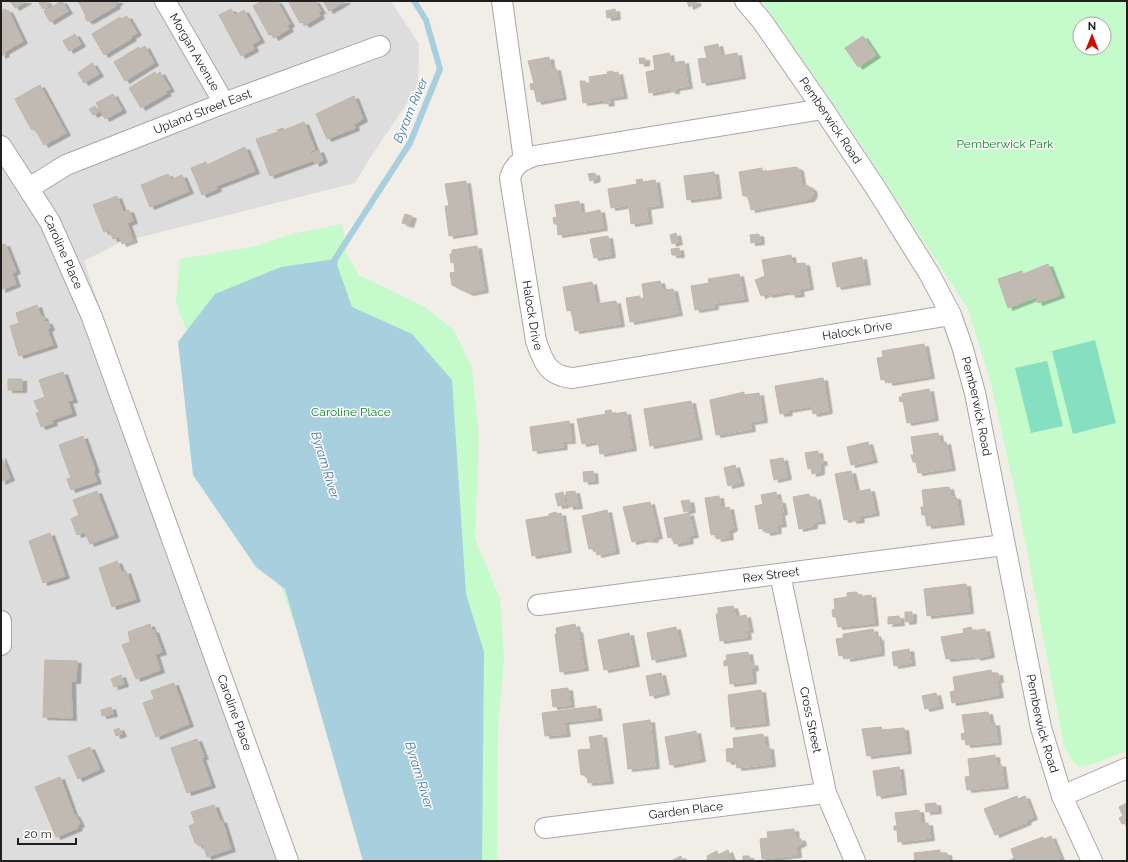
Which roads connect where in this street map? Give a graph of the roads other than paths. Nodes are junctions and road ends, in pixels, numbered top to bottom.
1 (165, 1) edge
2 (502, 1) edge
3 (745, 1) edge
4 (380, 46) dead end
5 (224, 103) junction
6 (823, 109) junction
7 (1, 146) edge
8 (524, 160) junction
9 (28, 188) junction
10 (951, 315) junction
11 (1004, 545) junction
12 (780, 574) junction
13 (538, 605) dead end
14 (1, 621) edge
15 (1, 645) edge
16 (1127, 768) edge
17 (826, 793) junction
18 (1062, 796) junction
19 (545, 828) dead end
20 (288, 861) edge
21 (855, 861) edge
22 (1092, 861) edge

1 - 5 street, Morgan Avenue
2 - 8 street
3 - 6 street, Pemberwick Road
4 - 5 street, Upland Street East
5 - 9 street, Upland Street East
6 - 8 street
6 - 10 street, Pemberwick Road
7 - 9 street, Caroline Place
8 - 10 street, Halock Drive
9 - 20 street, Caroline Place
10 - 11 street, Pemberwick Road
11 - 12 street, Rex Street
11 - 18 street, Pemberwick Road
12 - 13 street, Rex Street
12 - 17 street, Cross Street
14 - 15 street
16 - 18 street
17 - 19 street, Garden Place
17 - 21 street, Cross Street
18 - 22 street, Pemberwick Road

